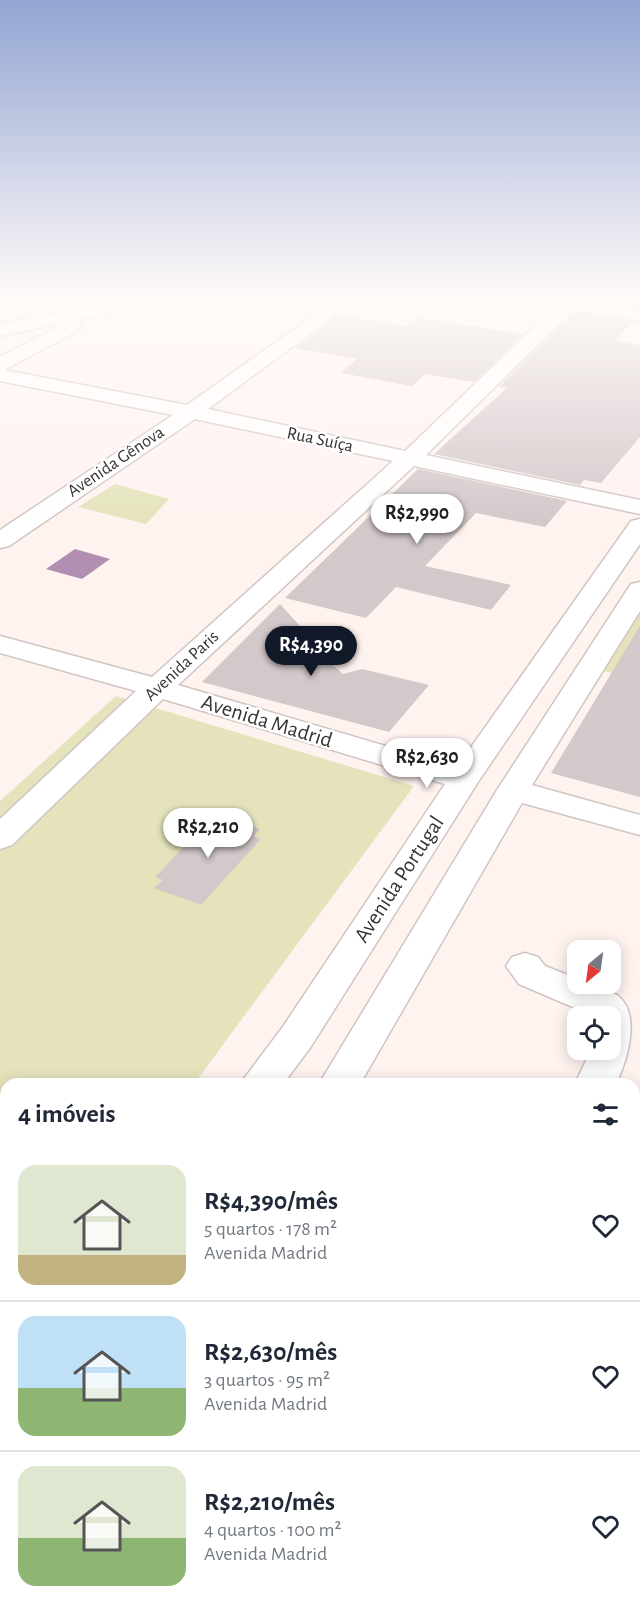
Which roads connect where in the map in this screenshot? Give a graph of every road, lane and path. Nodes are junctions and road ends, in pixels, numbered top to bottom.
1 (245, 373) edge
2 (497, 373) edge
3 (0, 375) edge
4 (191, 412) junction
5 (409, 459) junction
6 (640, 507) edge
7 (640, 526) edge
8 (0, 541) edge
9 (640, 590) edge
10 (0, 644) edge
11 (157, 688) junction
12 (464, 779) junction
13 (513, 790) junction
14 (640, 825) edge
15 (0, 838) edge
16 (525, 966) dead end
17 (266, 1078) edge
18 (343, 1078) edge
19 (599, 1078) edge

1 - 4 street, Avenida Gênova
2 - 5 street, Avenida Paris
3 - 4 street, Rua Suíça
4 - 5 street, Rua Suíça
4 - 8 street, Avenida Gênova
5 - 6 street, Rua Suíça
5 - 11 street, Avenida Paris
7 - 12 street, Avenida Portugal
9 - 13 street
10 - 11 street, Avenida Madrid
11 - 12 street, Avenida Madrid
11 - 15 street, Avenida Paris
12 - 17 street, Avenida Portugal
13 - 14 street
13 - 18 street
16 - 19 street

